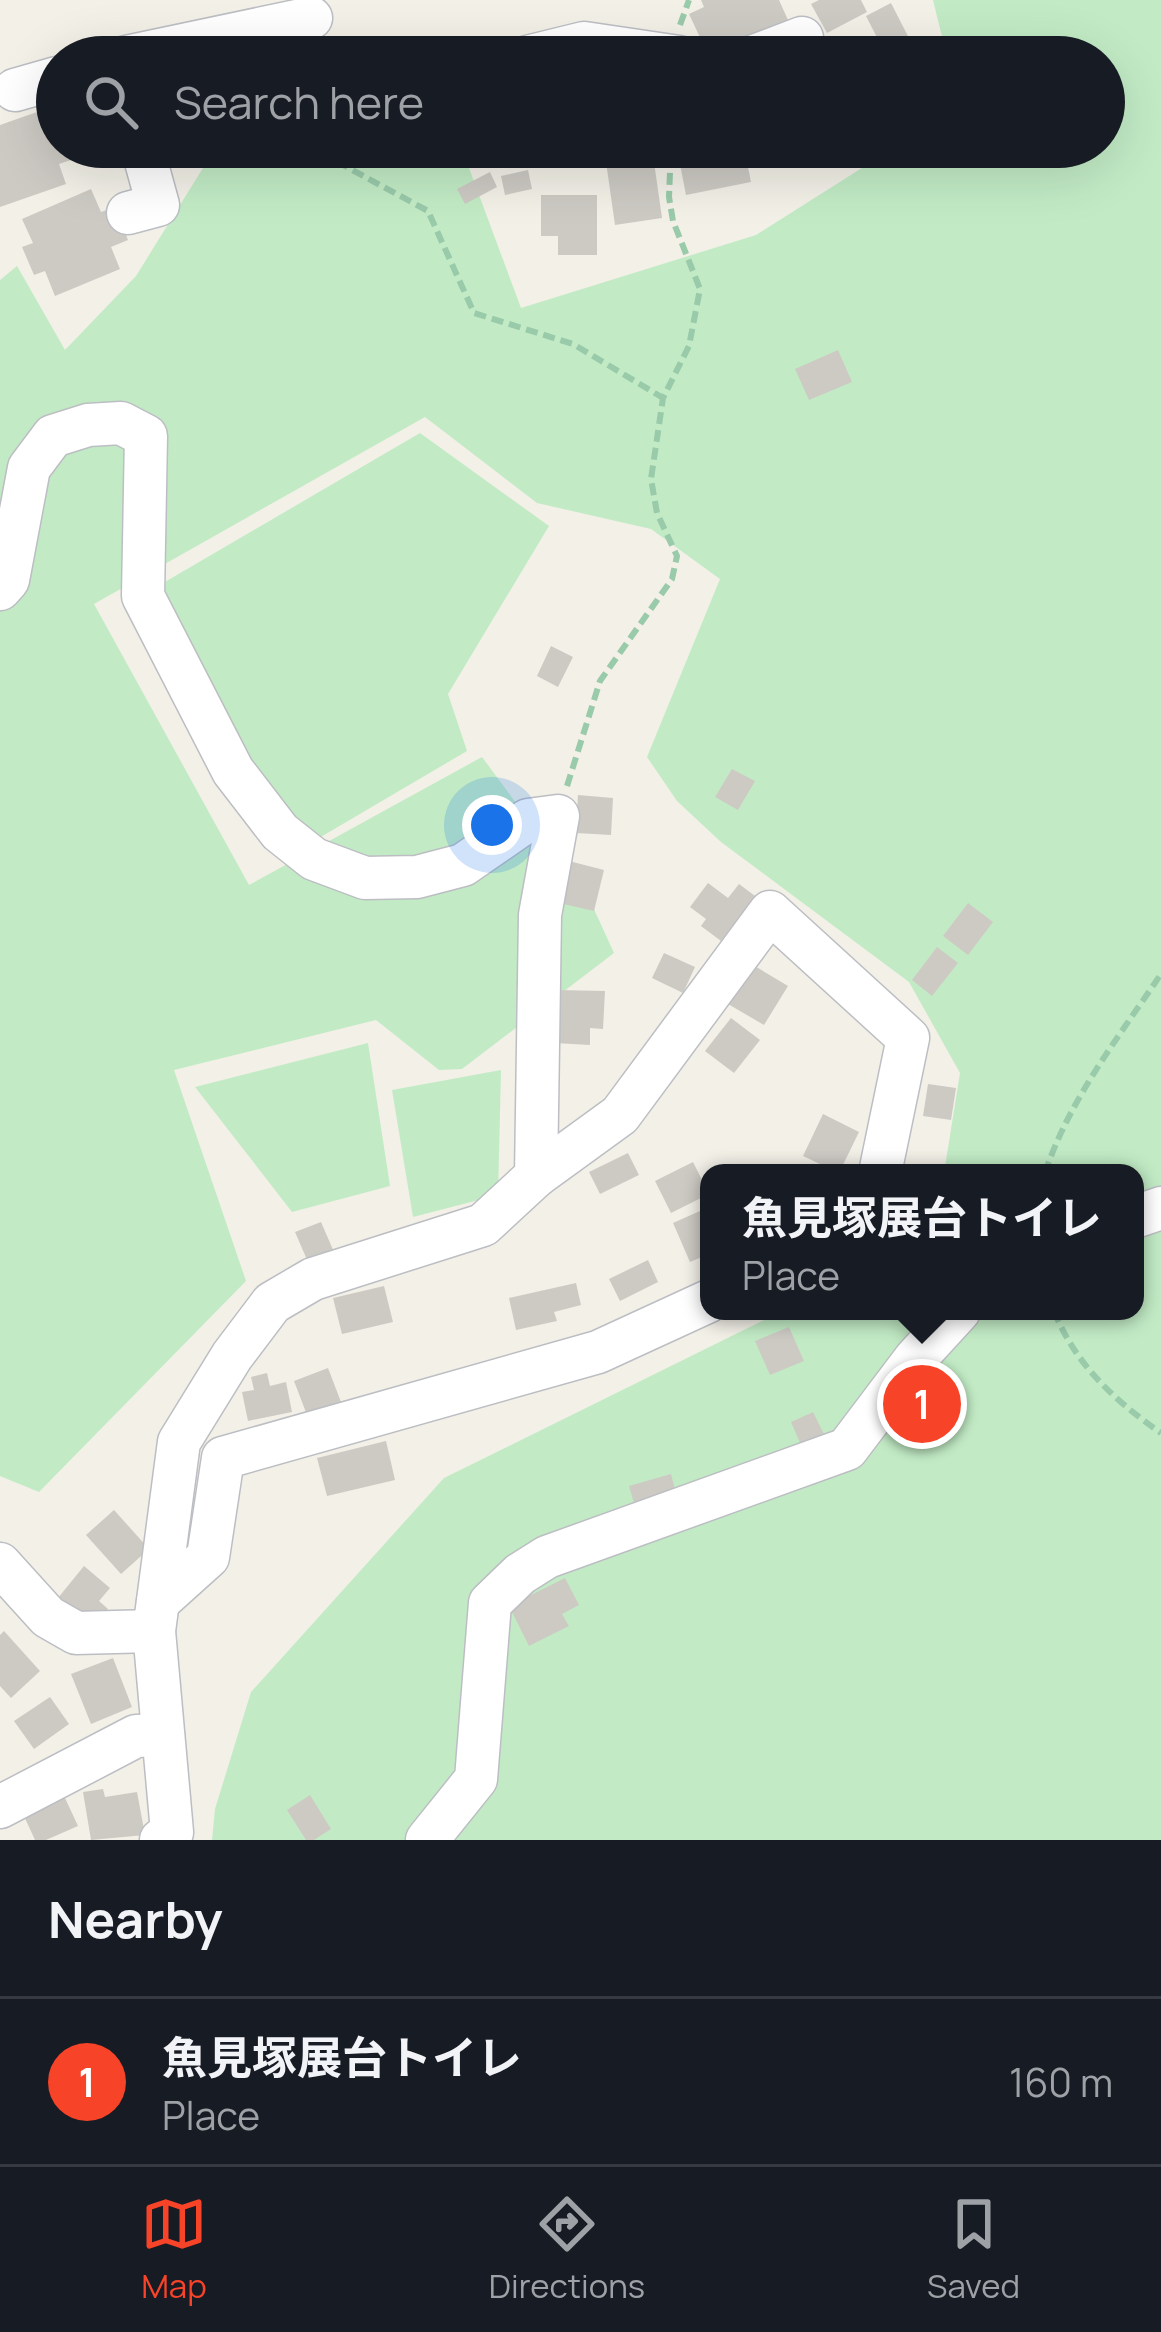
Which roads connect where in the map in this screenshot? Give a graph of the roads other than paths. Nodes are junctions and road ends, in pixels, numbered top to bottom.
1 (312, 25) edge
2 (248, 36) edge
3 (36, 84) edge
4 (15, 90) dead end
5 (148, 168) edge
6 (128, 212) dead end
7 (0, 589) edge
8 (882, 1164) edge
9 (536, 1175) junction
10 (700, 1305) edge
11 (951, 1320) edge
12 (0, 1564) edge
13 (156, 1617) junction
14 (163, 1735) junction
15 (0, 1807) edge
16 (160, 1840) edge
17 (427, 1840) edge

1 - 2 street
3 - 4 street
5 - 6 street
7 - 9 street
8 - 9 street
9 - 13 street
10 - 13 street
11 - 17 street
12 - 13 street
13 - 14 street
14 - 15 street
14 - 16 street

